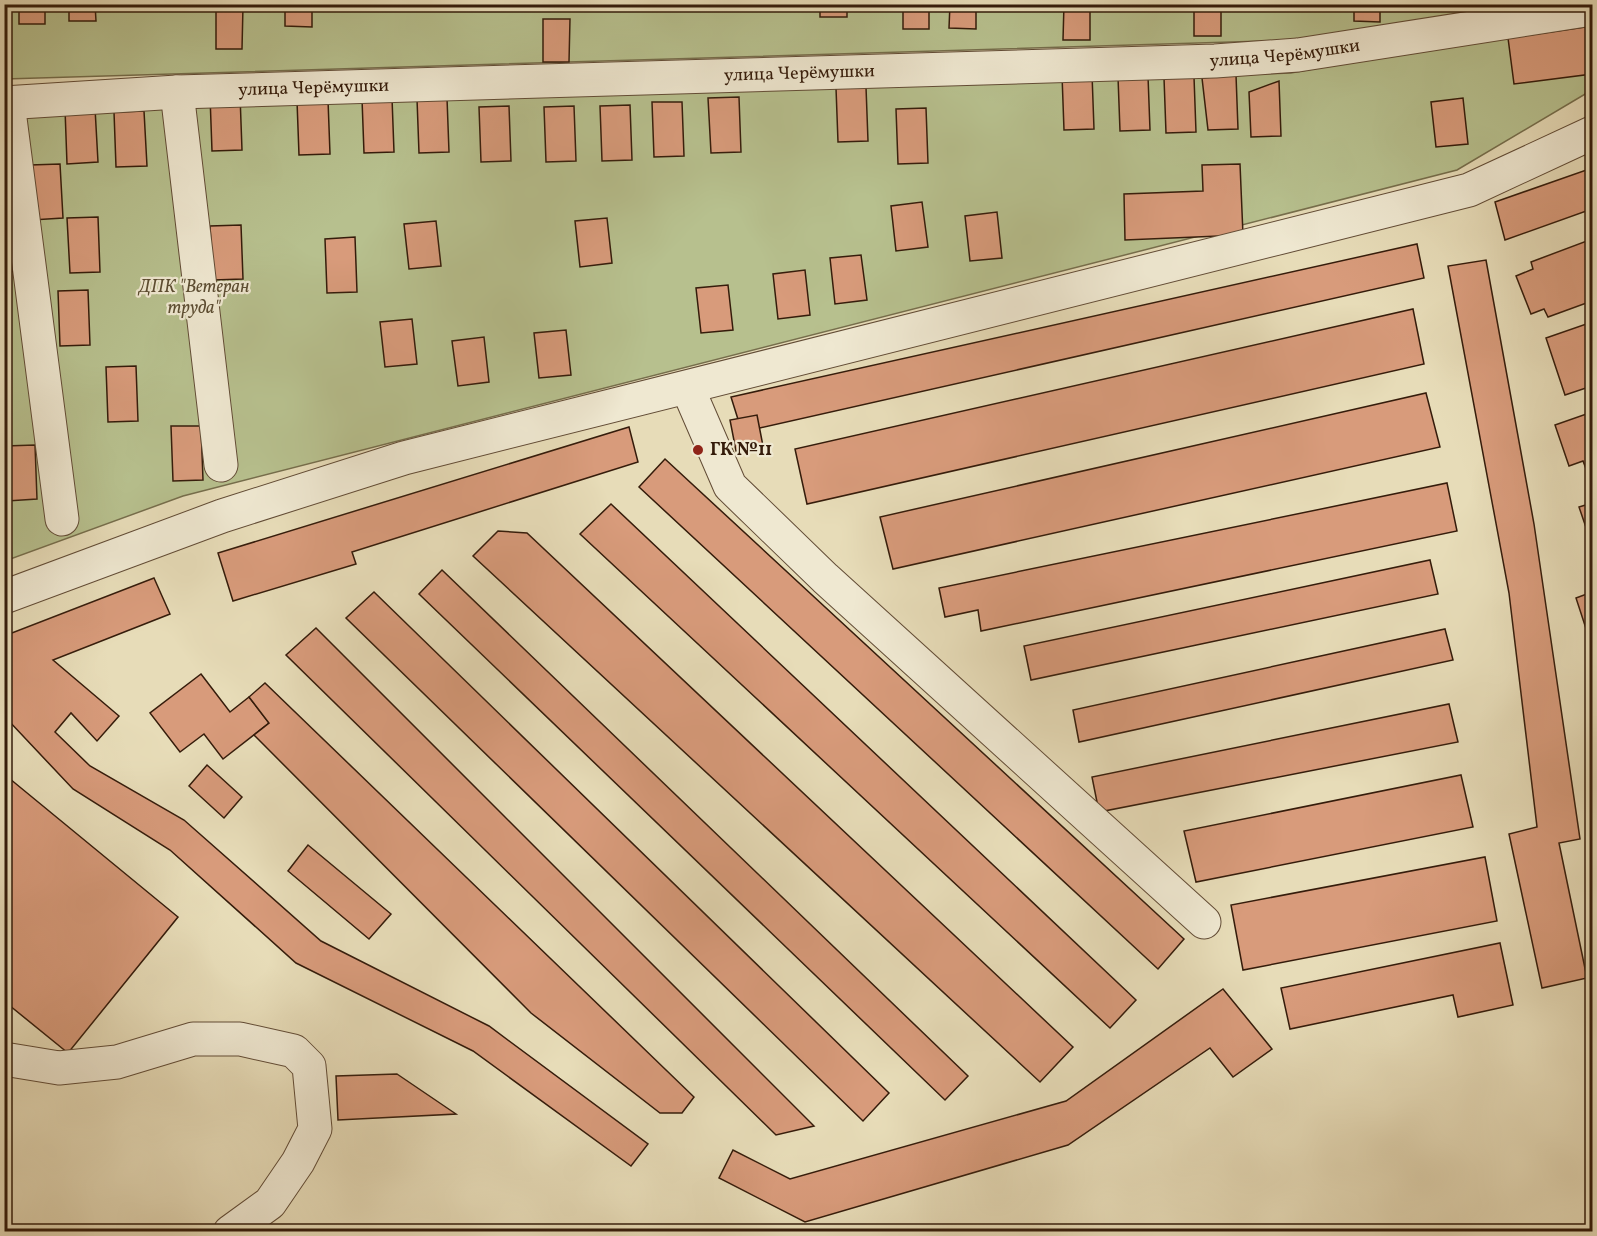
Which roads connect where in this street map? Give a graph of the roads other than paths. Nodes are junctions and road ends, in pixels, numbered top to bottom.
1 (1593, 9) edge
2 (177, 92) junction
3 (6, 103) edge
4 (1593, 133) edge
5 (688, 389) junction
6 (221, 465) dead end
7 (62, 519) dead end
8 (4, 597) edge
9 (1204, 922) dead end
10 (4, 1059) edge
11 (231, 1232) edge

1 - 2 street, улица Черёмушки
2 - 3 street, улица Черёмушки
2 - 6 street
3 - 7 street
4 - 5 street
5 - 8 street
5 - 9 street
10 - 11 street

